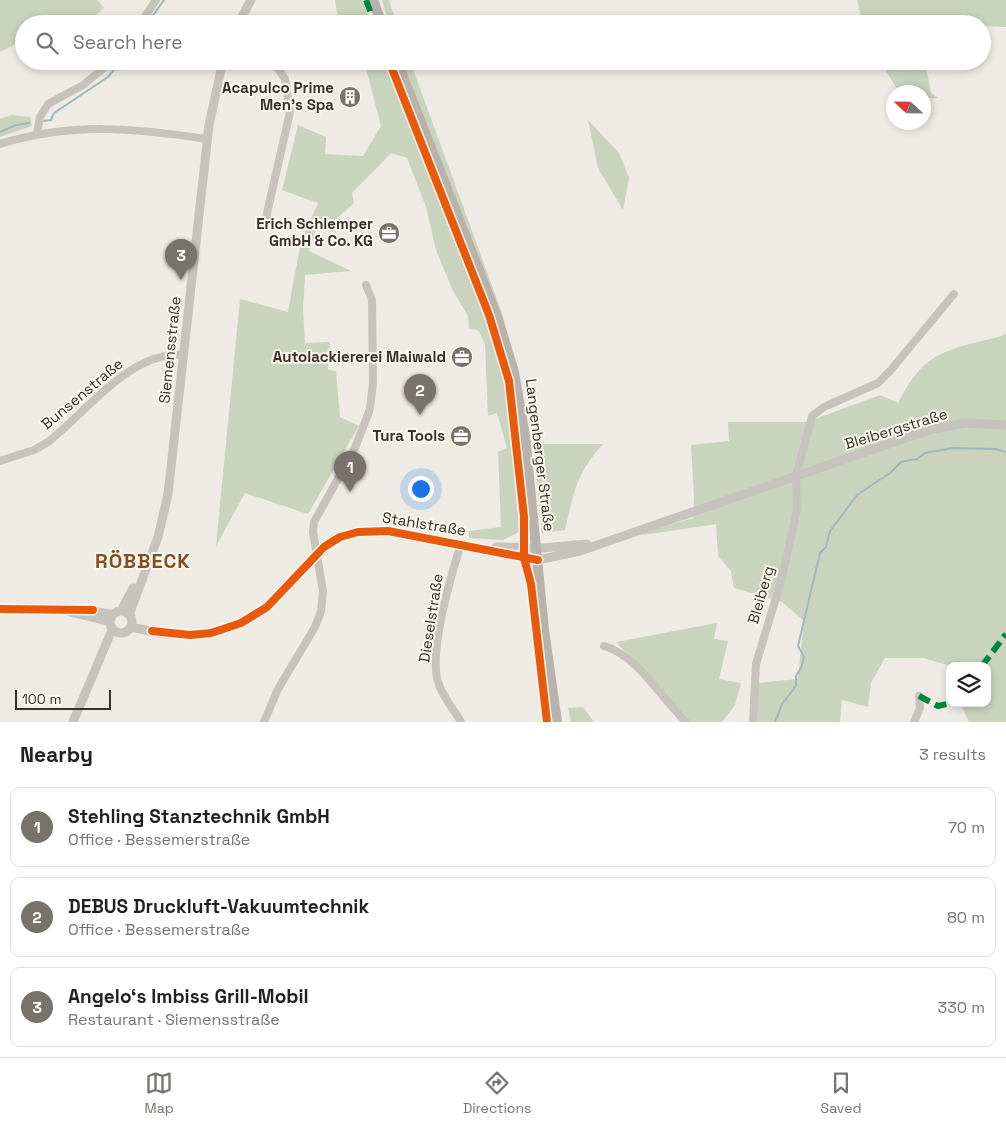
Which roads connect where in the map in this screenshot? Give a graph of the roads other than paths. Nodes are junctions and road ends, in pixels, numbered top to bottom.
1 (156, 0) edge
2 (251, 0) edge
3 (373, 0) edge
4 (378, 0) edge
5 (146, 15) edge
6 (243, 15) edge
7 (380, 15) edge
8 (382, 15) edge
9 (102, 70) edge
10 (220, 70) edge
11 (279, 70) edge
12 (401, 70) edge
13 (37, 134) junction
14 (207, 139) junction
15 (0, 144) edge
16 (265, 222) dead end
17 (366, 286) dead end
18 (954, 294) dead end
19 (184, 355) junction
20 (1006, 425) edge
21 (0, 461) edge
22 (796, 476) junction
23 (607, 540) junction
24 (460, 544) junction
25 (480, 547) junction
26 (536, 548) junction
27 (317, 554) junction
28 (538, 560) junction
29 (0, 609) edge
30 (121, 621) junction
31 (604, 646) dead end
32 (919, 696) dead end
33 (73, 722) edge
34 (264, 722) edge
35 (461, 722) edge
36 (557, 722) edge
37 (686, 722) edge
38 (753, 722) edge
39 (914, 722) edge

1 - 5 street
2 - 6 street
3 - 7 main road
4 - 8 main road
9 - 13 street
10 - 14 street, Siemensstraße
11 - 16 street
12 - 26 main road, Langenberger Straße
13 - 14 street
13 - 15 street
14 - 19 street, Siemensstraße
17 - 27 street
18 - 22 street
19 - 21 street, Bunsenstraße
19 - 30 street, Siemensstraße
20 - 22 street, Bleibergstraße
22 - 23 street, Bleibergstraße
22 - 38 street, Bleiberg
23 - 26 street, Bleibergstraße
23 - 28 street, Bleibergstraße
24 - 25 street, Stahlstraße
24 - 27 street, Stahlstraße
24 - 35 street, Dieselstraße
25 - 26 street, Stahlstraße
25 - 28 street, Stahlstraße
26 - 28 main road, Langenberger Straße
27 - 30 street, Stahlstraße
27 - 34 street
28 - 36 main road, Langenberger Straße
29 - 30 street, Stahlstraße
30 - 33 street, Siemensstraße
31 - 37 street
32 - 39 street

